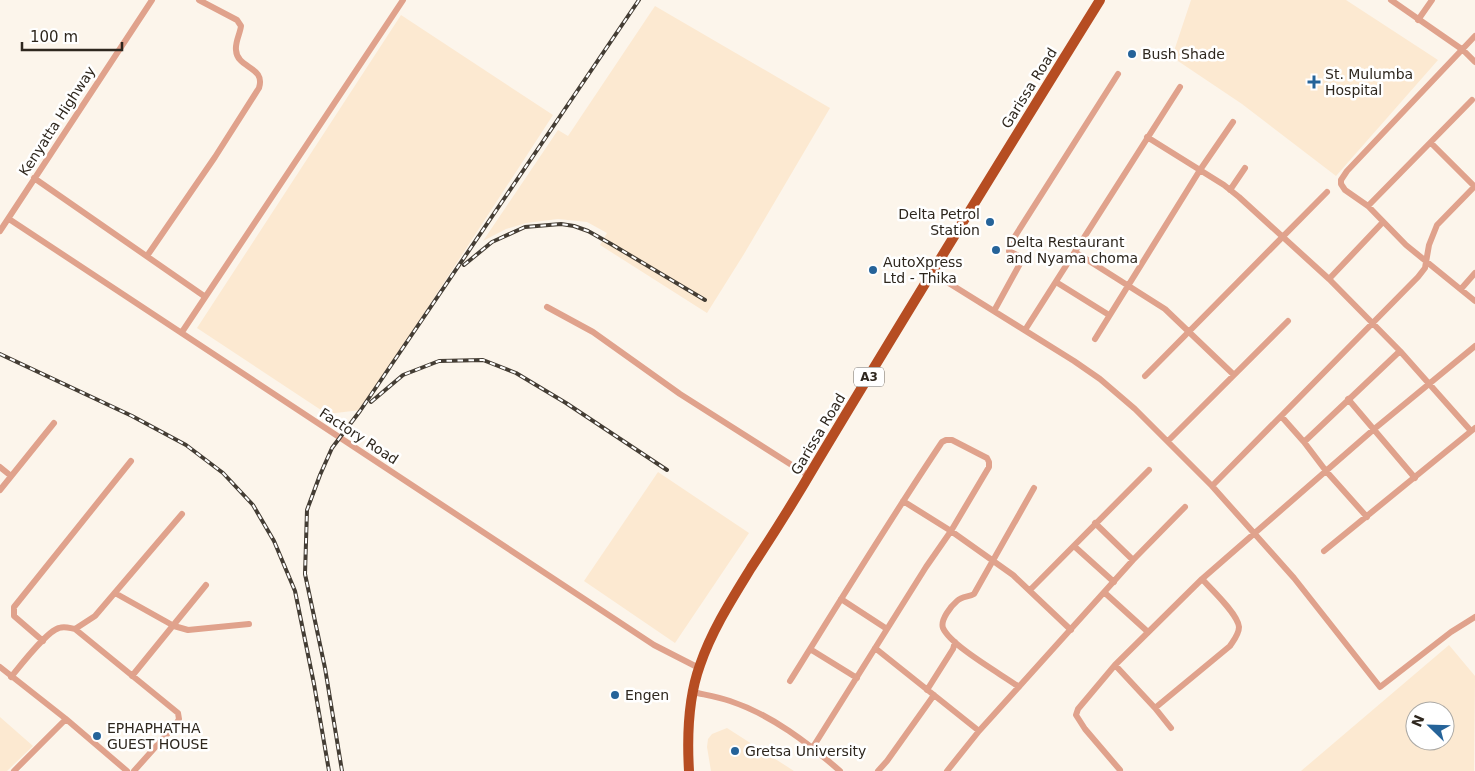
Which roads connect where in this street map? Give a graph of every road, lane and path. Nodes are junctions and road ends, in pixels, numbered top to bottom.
1 (152, 0) edge
2 (199, 0) edge
3 (403, 0) edge
4 (1100, 0) edge
5 (1391, 0) edge
6 (1432, 0) edge
7 (1418, 20) junction
8 (1475, 36) edge
9 (1463, 50) junction
10 (1475, 62) edge
11 (1118, 74) dead end
12 (1180, 87) dead end
13 (1472, 100) dead end
14 (1233, 122) dead end
15 (1147, 137) junction
16 (1431, 143) junction
17 (1245, 168) dead end
18 (1200, 170) junction
19 (34, 178) junction
20 (1475, 187) edge
21 (1230, 190) junction
22 (1327, 192) dead end
23 (1368, 206) junction
24 (9, 219) junction
25 (1384, 222) junction
26 (0, 231) edge
27 (1283, 238) junction
28 (1075, 252) junction
29 (148, 256) junction
30 (1427, 262) junction
31 (931, 272) junction
32 (1475, 273) edge
33 (1329, 279) junction
34 (1056, 282) junction
35 (1128, 285) junction
36 (1461, 288) junction
37 (204, 296) junction
38 (1475, 301) edge
39 (547, 307) dead end
40 (994, 311) junction
41 (1109, 315) junction
42 (1288, 321) dead end
43 (1373, 322) junction
44 (1025, 330) junction
45 (182, 332) junction
46 (1188, 332) junction
47 (1094, 339) dead end
48 (1475, 346) edge
49 (1400, 351) junction
50 (1234, 375) junction
51 (1145, 376) dead end
52 (1430, 383) junction
53 (1348, 399) junction
54 (1281, 416) junction
55 (54, 423) dead end
56 (1473, 429) edge
57 (1373, 430) junction
58 (1168, 441) junction
59 (1304, 442) junction
60 (131, 461) dead end
61 (0, 467) edge
62 (1149, 470) dead end
63 (1326, 471) junction
64 (11, 476) junction
65 (809, 476) junction
66 (1416, 478) junction
67 (1212, 486) junction
68 (1034, 488) dead end
69 (0, 490) edge
70 (903, 501) junction
71 (1184, 507) dead end
72 (182, 514) dead end
73 (1367, 517) junction
74 (1095, 523) junction
75 (951, 531) junction
76 (1254, 532) junction
77 (1074, 546) junction
78 (1324, 551) dead end
79 (992, 559) junction
80 (1133, 560) junction
81 (1202, 579) junction
82 (1114, 582) junction
83 (206, 585) dead end
84 (1030, 590) junction
85 (1105, 592) junction
86 (115, 593) junction
87 (840, 599) junction
88 (1475, 617) edge
89 (249, 624) dead end
90 (174, 626) junction
91 (75, 629) junction
92 (887, 629) junction
93 (1071, 630) junction
94 (1148, 632) junction
95 (43, 641) junction
96 (955, 642) junction
97 (875, 648) junction
98 (810, 649) junction
99 (1115, 665) junction
100 (0, 667) edge
101 (699, 668) junction
102 (132, 676) junction
103 (11, 677) junction
104 (857, 678) junction
105 (790, 681) dead end
106 (1019, 687) junction
107 (927, 690) junction
108 (693, 692) junction
109 (934, 695) junction
110 (1155, 708) junction
111 (66, 719) junction
112 (1171, 728) dead end
113 (979, 731) junction
114 (813, 747) junction
115 (1120, 770) edge
116 (14, 771) edge
117 (127, 771) edge
118 (134, 771) edge
119 (689, 771) edge
120 (840, 771) edge
121 (878, 771) edge
122 (948, 771) edge

1 - 19 street, Kenyatta Highway
2 - 29 street
3 - 37 street
4 - 31 highway, Garissa Road / A3
5 - 7 street
6 - 7 street
7 - 9 street
8 - 9 street
9 - 10 street
9 - 23 street
11 - 40 street
12 - 15 street
13 - 16 street
14 - 18 street
15 - 18 street
15 - 28 street
16 - 20 street
16 - 23 street
17 - 21 street
18 - 21 street
18 - 35 street
19 - 24 street, Kenyatta Highway
19 - 29 street
20 - 30 street
21 - 27 street
22 - 27 street
23 - 25 street
24 - 26 street, Kenyatta Highway
24 - 45 street, Factory Road
25 - 30 street
25 - 33 street
27 - 33 street
27 - 46 street
28 - 34 street
28 - 35 street
29 - 37 street
30 - 36 street
30 - 43 street
31 - 40 street
31 - 65 highway, Garissa Road / A3
32 - 36 street
33 - 43 street
34 - 41 street
34 - 44 street
35 - 41 street
35 - 46 street
36 - 38 street
37 - 45 street
39 - 65 street
40 - 44 street
41 - 47 street
42 - 50 street
43 - 49 street
43 - 54 street
44 - 58 street
45 - 101 street, Factory Road
46 - 50 street
46 - 51 street
48 - 52 street
49 - 52 street
49 - 53 street
50 - 58 street
52 - 56 street
52 - 57 street
53 - 57 street
53 - 59 street
54 - 59 street
54 - 67 street
55 - 64 street
56 - 66 street
57 - 63 street
57 - 66 street
58 - 67 street
59 - 63 street
60 - 95 street
61 - 64 street
62 - 74 street
63 - 73 street
63 - 76 street
64 - 69 street
65 - 101 highway, Garissa Road / A3
66 - 73 street
67 - 76 street
68 - 79 street
70 - 75 street
70 - 75 street
70 - 87 street
71 - 80 street
72 - 86 street
73 - 78 street
74 - 77 street
74 - 80 street
75 - 79 street
75 - 92 street
76 - 81 street
76 - 88 street
77 - 82 street
77 - 84 street
79 - 84 street
79 - 96 street
80 - 82 street
81 - 94 street
81 - 110 street
82 - 85 street
83 - 90 street
84 - 93 street
85 - 93 street
85 - 94 street
86 - 90 street
86 - 91 street
87 - 92 street
87 - 98 street
89 - 90 street
90 - 102 street
91 - 95 street
91 - 102 street
92 - 97 street
93 - 106 street
94 - 99 street
95 - 103 street
96 - 106 street
96 - 107 street
97 - 104 street
97 - 107 street
98 - 104 street
98 - 105 street
99 - 110 street
99 - 115 street
100 - 103 street
101 - 108 highway, Garissa Road / A3
102 - 118 street
103 - 111 street
104 - 114 street
106 - 113 street
107 - 109 street
108 - 114 street
108 - 119 highway, Garissa Road / A3
109 - 113 street
109 - 121 street
110 - 112 street
111 - 116 street
111 - 117 street
113 - 122 street
114 - 120 street

